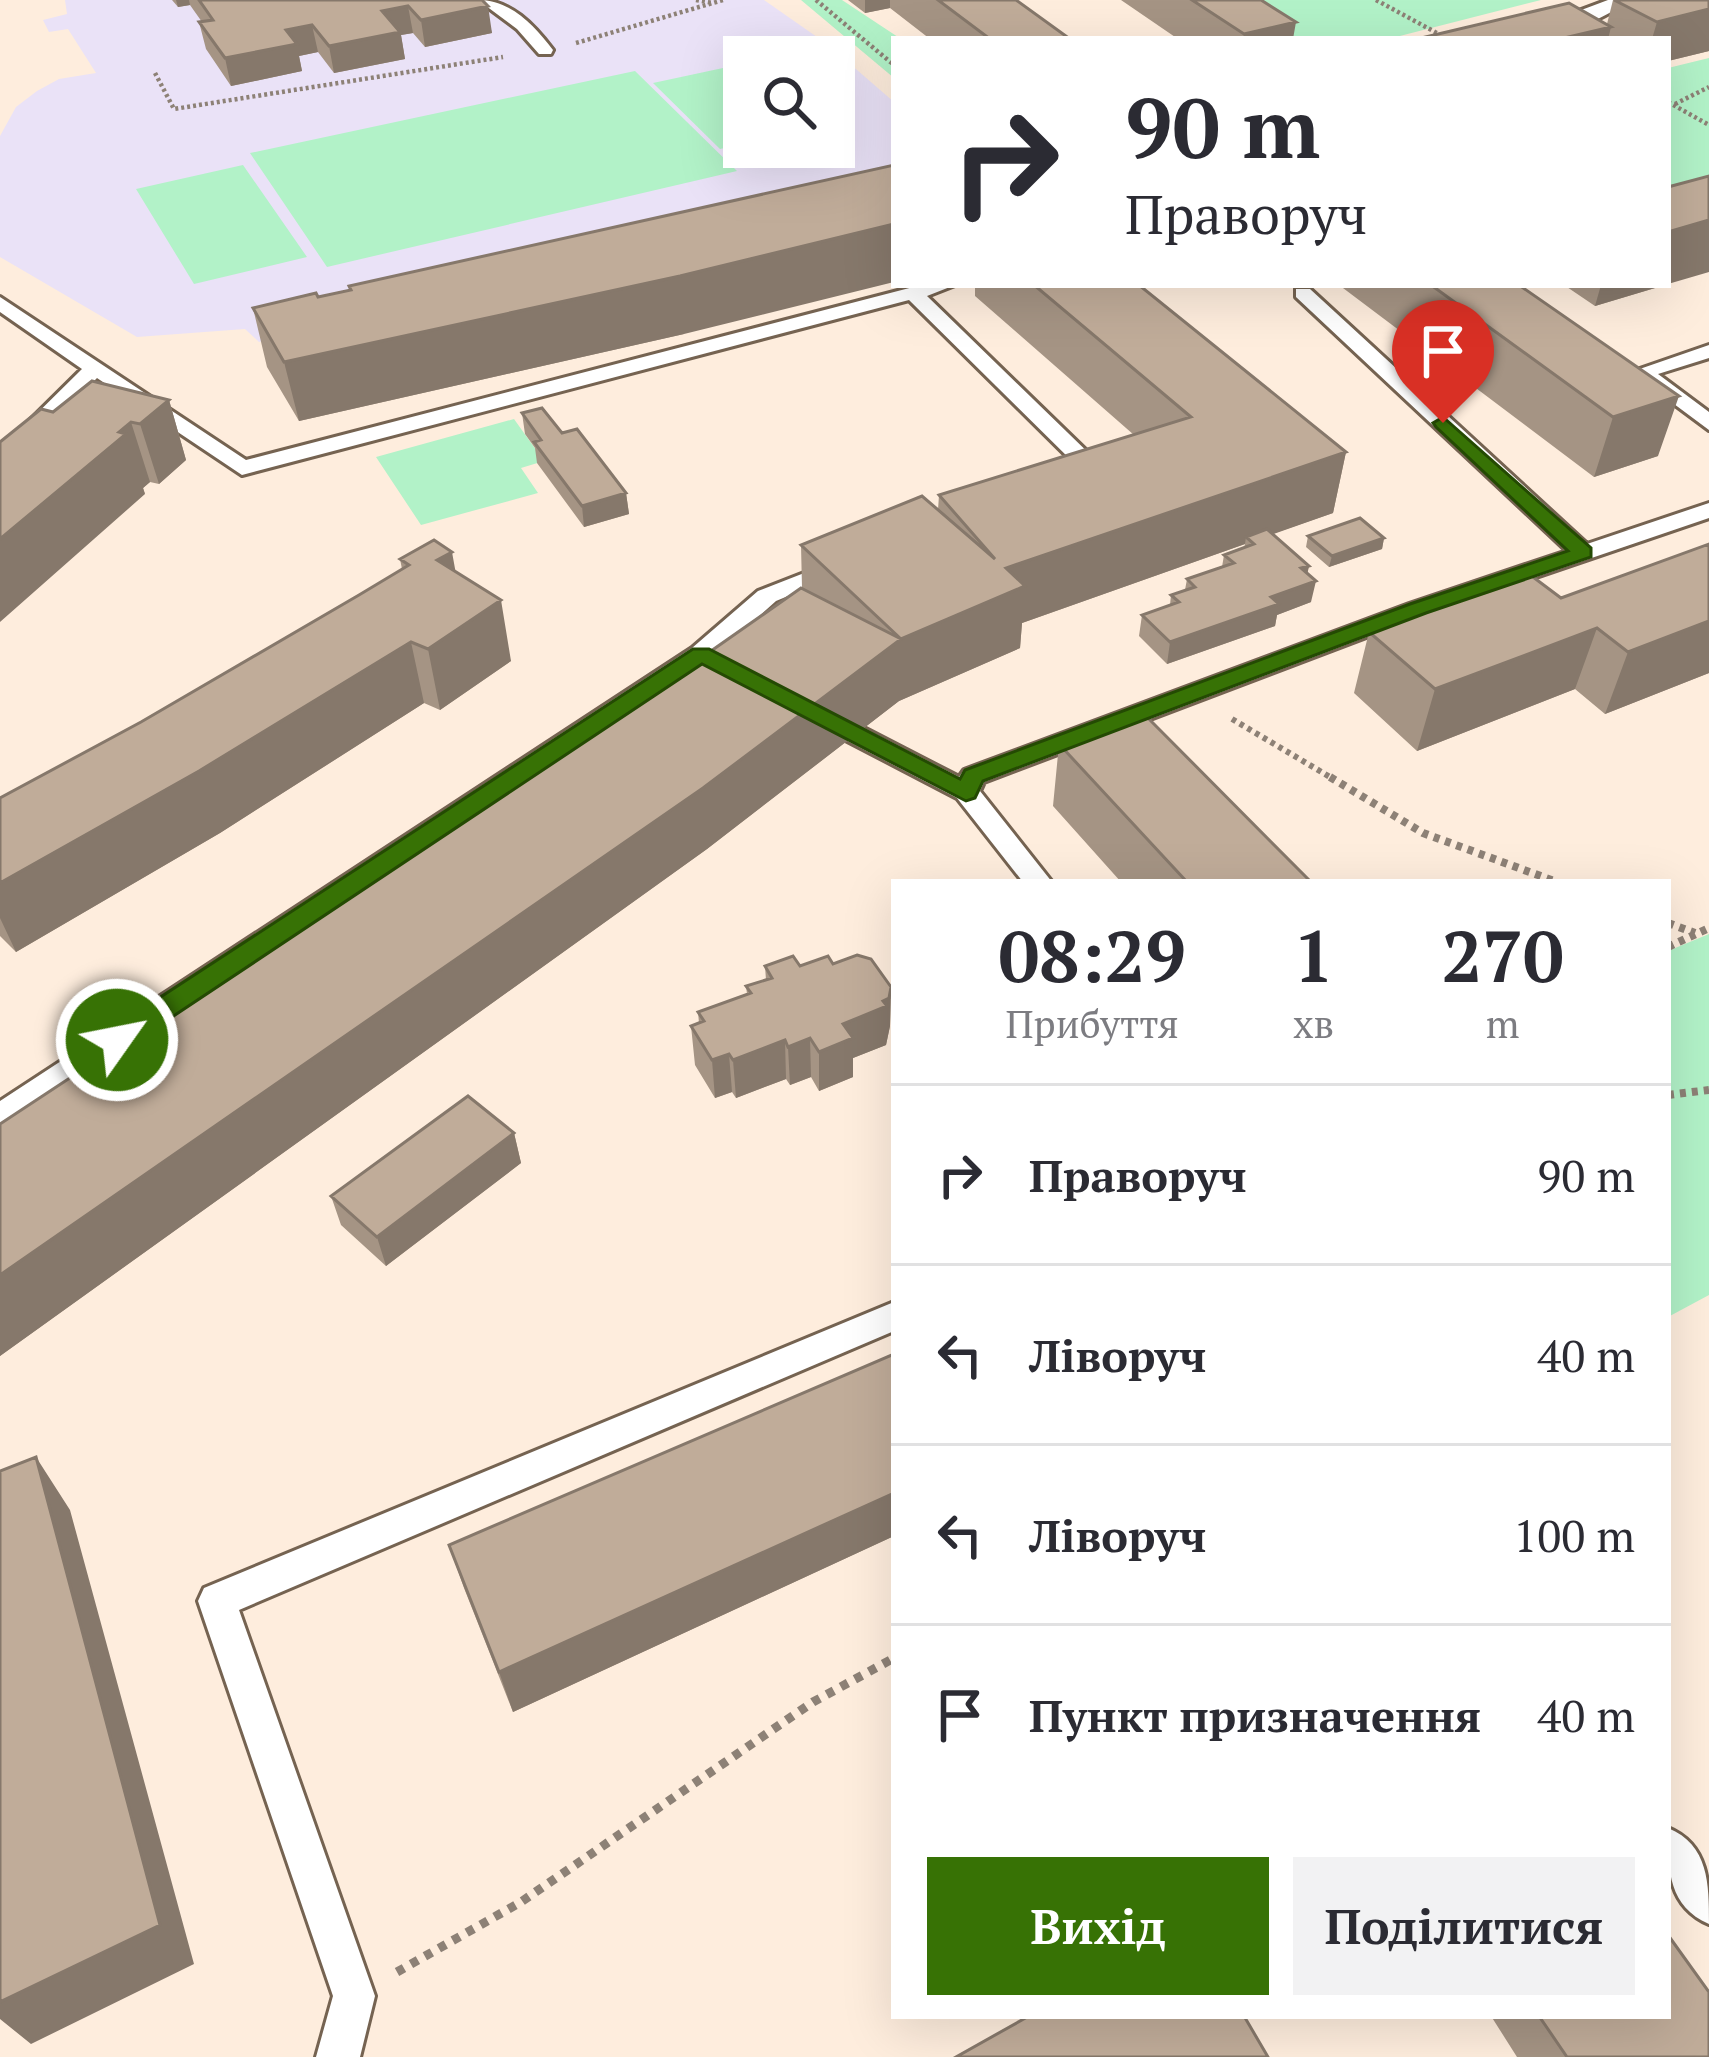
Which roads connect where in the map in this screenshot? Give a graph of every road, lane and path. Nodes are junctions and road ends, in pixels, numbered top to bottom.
1 (486, 0) edge
2 (696, 0) edge
3 (816, 0) edge
4 (1376, 0) edge
5 (1621, 0) edge
6 (722, 2) edge
7 (1442, 36) edge
8 (1523, 36) edge
9 (545, 50) junction
10 (891, 62) edge
11 (154, 73) dead end
12 (1709, 87) edge
13 (1671, 104) edge
14 (1709, 125) edge
15 (935, 288) edge
16 (1303, 292) dead end
17 (914, 294) junction
18 (0, 304) edge
19 (1709, 351) edge
20 (95, 368) junction
21 (1709, 423) edge
22 (0, 463) edge
23 (1050, 483) edge
24 (1709, 510) edge
25 (1583, 553) junction
26 (867, 555) edge
27 (1191, 694) junction
28 (803, 707) edge
29 (966, 793) junction
30 (1036, 879) edge
31 (1548, 879) edge
32 (1671, 924) edge
33 (1709, 928) edge
34 (1696, 934) junction
35 (1671, 945) edge
36 (1709, 1090) edge
37 (1671, 1095) edge
38 (0, 1117) edge
39 (891, 1317) edge
40 (891, 1660) edge
41 (1671, 1852) edge
42 (1709, 1903) edge
43 (354, 1996) junction
44 (338, 2057) edge

1 - 9 lane
2 - 6 path
3 - 10 path
4 - 7 path
5 - 8 lane
6 - 9 path
9 - 11 path
12 - 13 path
13 - 14 path
15 - 17 lane
16 - 25 lane
17 - 20 lane
17 - 23 lane
18 - 20 lane
19 - 21 lane
20 - 22 lane
24 - 25 lane
25 - 27 lane
26 - 38 lane
27 - 29 lane
27 - 31 path
28 - 29 lane
29 - 30 lane
32 - 34 path
33 - 34 path
34 - 35 path
36 - 37 path
39 - 43 lane
40 - 43 path
41 - 42 lane
43 - 44 lane

